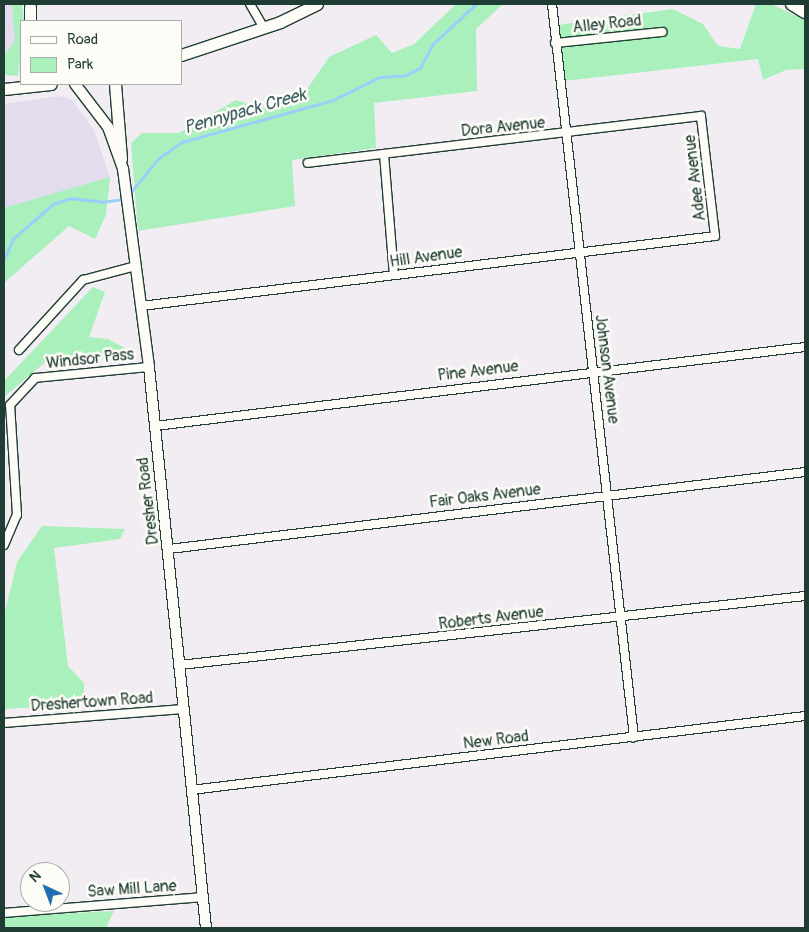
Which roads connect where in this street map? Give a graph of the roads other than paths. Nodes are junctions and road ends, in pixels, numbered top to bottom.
1 (250, 4) edge
2 (318, 4) edge
3 (552, 4) edge
4 (792, 4) edge
5 (30, 5) edge
6 (805, 12) edge
7 (30, 20) edge
8 (37, 20) edge
9 (264, 28) junction
10 (662, 32) dead end
11 (555, 43) junction
12 (182, 56) edge
13 (20, 82) edge
14 (42, 85) edge
15 (76, 85) edge
16 (115, 85) edge
17 (6, 89) edge
18 (701, 116) joint
19 (567, 134) junction
20 (384, 154) junction
21 (308, 163) dead end
22 (122, 164) junction
23 (715, 236) joint
24 (578, 251) junction
25 (136, 266) junction
26 (394, 275) junction
27 (141, 306) junction
28 (805, 347) edge
29 (19, 350) dead end
30 (149, 367) junction
31 (594, 370) junction
32 (155, 426) junction
33 (805, 472) edge
34 (609, 494) junction
35 (4, 545) edge
36 (169, 549) junction
37 (805, 596) edge
38 (622, 615) junction
39 (180, 666) junction
40 (182, 709) junction
41 (805, 716) edge
42 (4, 723) edge
43 (634, 737) junction
44 (191, 790) junction
45 (203, 898) junction
46 (4, 913) edge
47 (206, 928) edge

1 - 9 street
2 - 9 main road
3 - 11 street, Johnson Avenue
4 - 6 highway
5 - 7 main road
5 - 8 main road
9 - 12 main road
10 - 11 street, Alley Road
11 - 19 street, Johnson Avenue
13 - 17 main road
14 - 17 main road
15 - 22 main road, Dresher Road
16 - 22 main road
18 - 19 street, Dora Avenue
18 - 23 street, Adee Avenue
19 - 20 street, Dora Avenue
19 - 24 street, Johnson Avenue
20 - 21 street, Dora Avenue
20 - 26 street
22 - 25 main road, Dresher Road
23 - 24 street, Hill Avenue
24 - 26 street, Hill Avenue
24 - 31 street, Johnson Avenue
25 - 27 main road, Dresher Road
25 - 29 street
26 - 27 street, Hill Avenue
27 - 30 main road, Dresher Road
28 - 31 street, Pine Avenue
30 - 32 main road, Dresher Road
30 - 35 street, Windsor Pass
31 - 32 street, Pine Avenue
31 - 34 street, Johnson Avenue
32 - 36 main road, Dresher Road
33 - 34 street, Fair Oaks Avenue
34 - 36 street, Fair Oaks Avenue
34 - 38 street, Johnson Avenue
36 - 39 main road, Dresher Road
37 - 38 street, Roberts Avenue
38 - 39 street, Roberts Avenue
38 - 43 street, Johnson Avenue
39 - 40 main road, Dresher Road
40 - 42 street, Dreshertown Road
40 - 44 main road, Dresher Road
41 - 43 street, New Road
43 - 44 street, New Road
44 - 45 main road, Dresher Road
45 - 46 street, Saw Mill Lane
45 - 47 main road, Dresher Road

